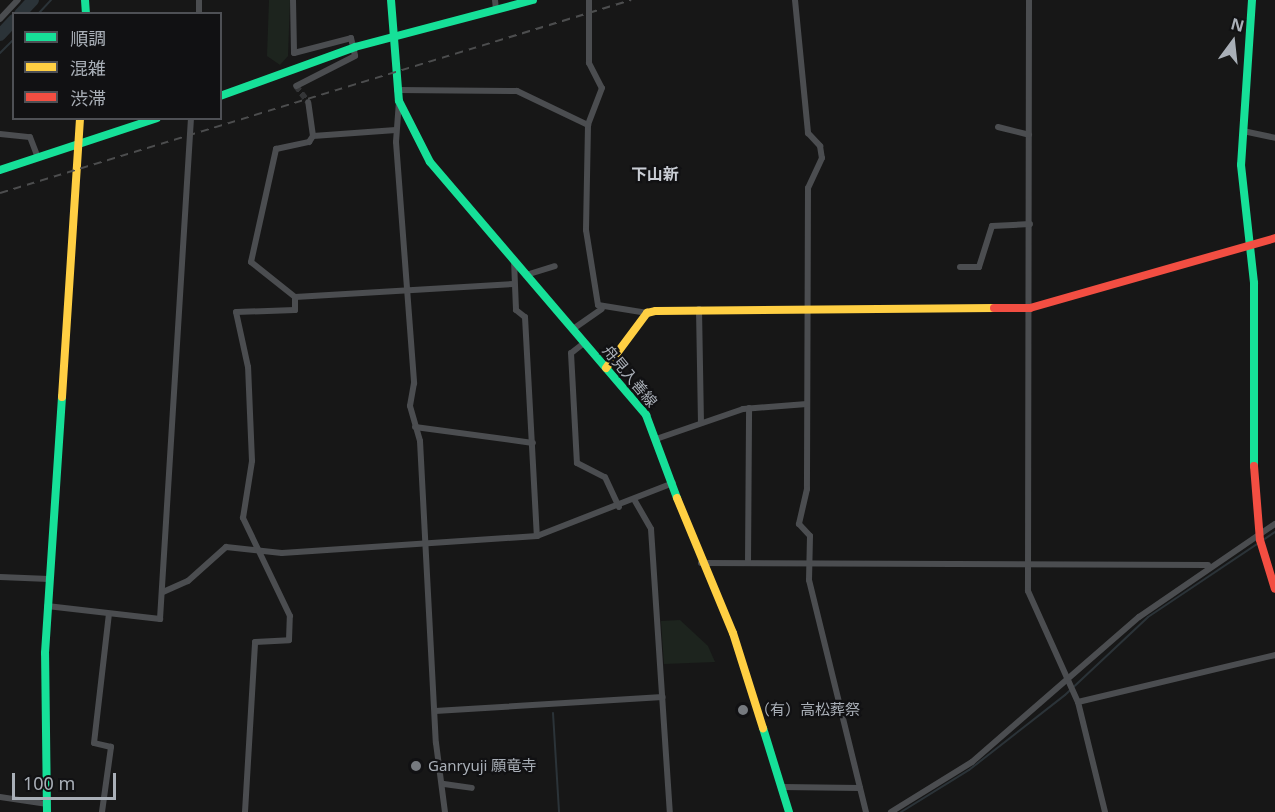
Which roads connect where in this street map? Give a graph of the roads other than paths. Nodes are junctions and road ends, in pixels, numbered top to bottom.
1 (18, 0) edge
2 (293, 0) edge
3 (391, 0) edge
4 (533, 0) edge
5 (589, 0) edge
6 (795, 0) edge
7 (1029, 0) edge
8 (1252, 0) edge
9 (495, 5) edge
10 (0, 19) edge
11 (392, 36) junction
12 (355, 47) junction
13 (296, 86) dead end
14 (397, 90) junction
15 (222, 95) edge
16 (399, 101) junction
17 (308, 102) tunnel mouth
18 (80, 120) edge
19 (151, 120) edge
20 (191, 120) edge
21 (588, 125) junction
22 (998, 127) dead end
23 (396, 130) junction
24 (1243, 131) junction
25 (0, 134) edge
26 (1029, 135) junction
27 (313, 136) junction
28 (1275, 138) edge
29 (78, 146) junction
30 (38, 158) junction
31 (0, 170) edge
32 (1029, 224) junction
33 (1275, 238) edge
34 (1251, 246) junction
35 (514, 260) junction
36 (555, 266) dead end
37 (960, 267) dead end
38 (526, 275) junction
39 (514, 284) junction
40 (408, 291) junction
41 (295, 297) junction
42 (1030, 308) junction
43 (602, 309) junction
44 (699, 309) junction
45 (808, 309) junction
46 (648, 313) junction
47 (573, 329) junction
48 (584, 343) junction
49 (606, 368) junction
50 (807, 404) junction
51 (749, 408) junction
52 (701, 423) junction
53 (415, 427) junction
54 (659, 438) junction
55 (533, 442) junction
56 (673, 483) junction
57 (635, 501) junction
58 (619, 507) junction
59 (1275, 524) edge
60 (1259, 534) junction
61 (537, 536) junction
62 (426, 545) junction
63 (259, 554) junction
64 (701, 563) junction
65 (748, 563) junction
66 (1029, 563) junction
67 (808, 564) junction
68 (1208, 565) junction
69 (0, 577) edge
70 (49, 579) junction
71 (1275, 589) edge
72 (163, 592) junction
73 (47, 606) junction
74 (109, 614) junction
75 (1275, 655) edge
76 (1069, 682) junction
77 (663, 697) junction
78 (1078, 702) junction
79 (435, 711) junction
80 (444, 784) junction
81 (782, 787) junction
82 (472, 788) dead end
83 (860, 788) junction
84 (0, 797) edge
85 (47, 808) edge
86 (102, 812) edge
87 (245, 812) edge
88 (445, 812) edge
89 (670, 812) edge
90 (789, 812) edge
91 (866, 812) edge
92 (891, 812) edge
93 (1105, 812) edge

1 - 10 street
2 - 12 street
3 - 11 street, 舟見入善線
4 - 9 street
5 - 21 street
6 - 45 street
7 - 26 street
8 - 24 street
9 - 11 street
11 - 12 street
11 - 14 street, 舟見入善線
12 - 13 street
12 - 15 street
14 - 16 street, 舟見入善線
14 - 21 street
16 - 23 street
16 - 35 street, 舟見入善線
17 - 27 street
18 - 29 street
19 - 29 street
20 - 72 street
21 - 43 street
22 - 26 street
23 - 27 street
23 - 40 street
24 - 28 street
24 - 34 street
25 - 30 street
26 - 32 street
27 - 41 street
29 - 30 street
29 - 70 street
30 - 31 street
32 - 37 street
32 - 42 street
33 - 34 street
34 - 42 street
34 - 60 street
35 - 38 street, 舟見入善線
35 - 39 street
36 - 38 street
38 - 47 street, 舟見入善線
39 - 40 street
39 - 55 street
40 - 41 street
40 - 53 street
41 - 63 street
42 - 45 street
42 - 66 street
43 - 46 street
43 - 47 street
44 - 45 street
44 - 46 street
44 - 52 street
45 - 50 street
46 - 49 street
47 - 48 street, 舟見入善線
48 - 49 street, 舟見入善線
48 - 58 street
49 - 54 street, 舟見入善線
50 - 51 street
50 - 67 street
51 - 52 street
51 - 65 street
52 - 54 street
53 - 55 street
53 - 62 street
54 - 56 street, 舟見入善線
55 - 61 street
56 - 57 street
56 - 64 street, 舟見入善線
57 - 58 street
57 - 77 street
58 - 61 street
59 - 60 street
60 - 68 street
60 - 71 street
61 - 62 street
62 - 63 street
62 - 79 street
63 - 72 street
63 - 87 street
64 - 65 street
64 - 81 street, 舟見入善線
65 - 67 street
66 - 67 street
66 - 68 street
66 - 76 street
67 - 83 street
68 - 76 street
69 - 70 street
70 - 73 street
72 - 74 street
73 - 74 street
73 - 85 street
74 - 86 street
75 - 78 street
76 - 78 street
76 - 92 street
77 - 79 street
77 - 89 street
78 - 93 street
79 - 80 street
80 - 82 street
80 - 88 street
81 - 83 street
81 - 90 street, 舟見入善線
83 - 91 street
84 - 85 street

